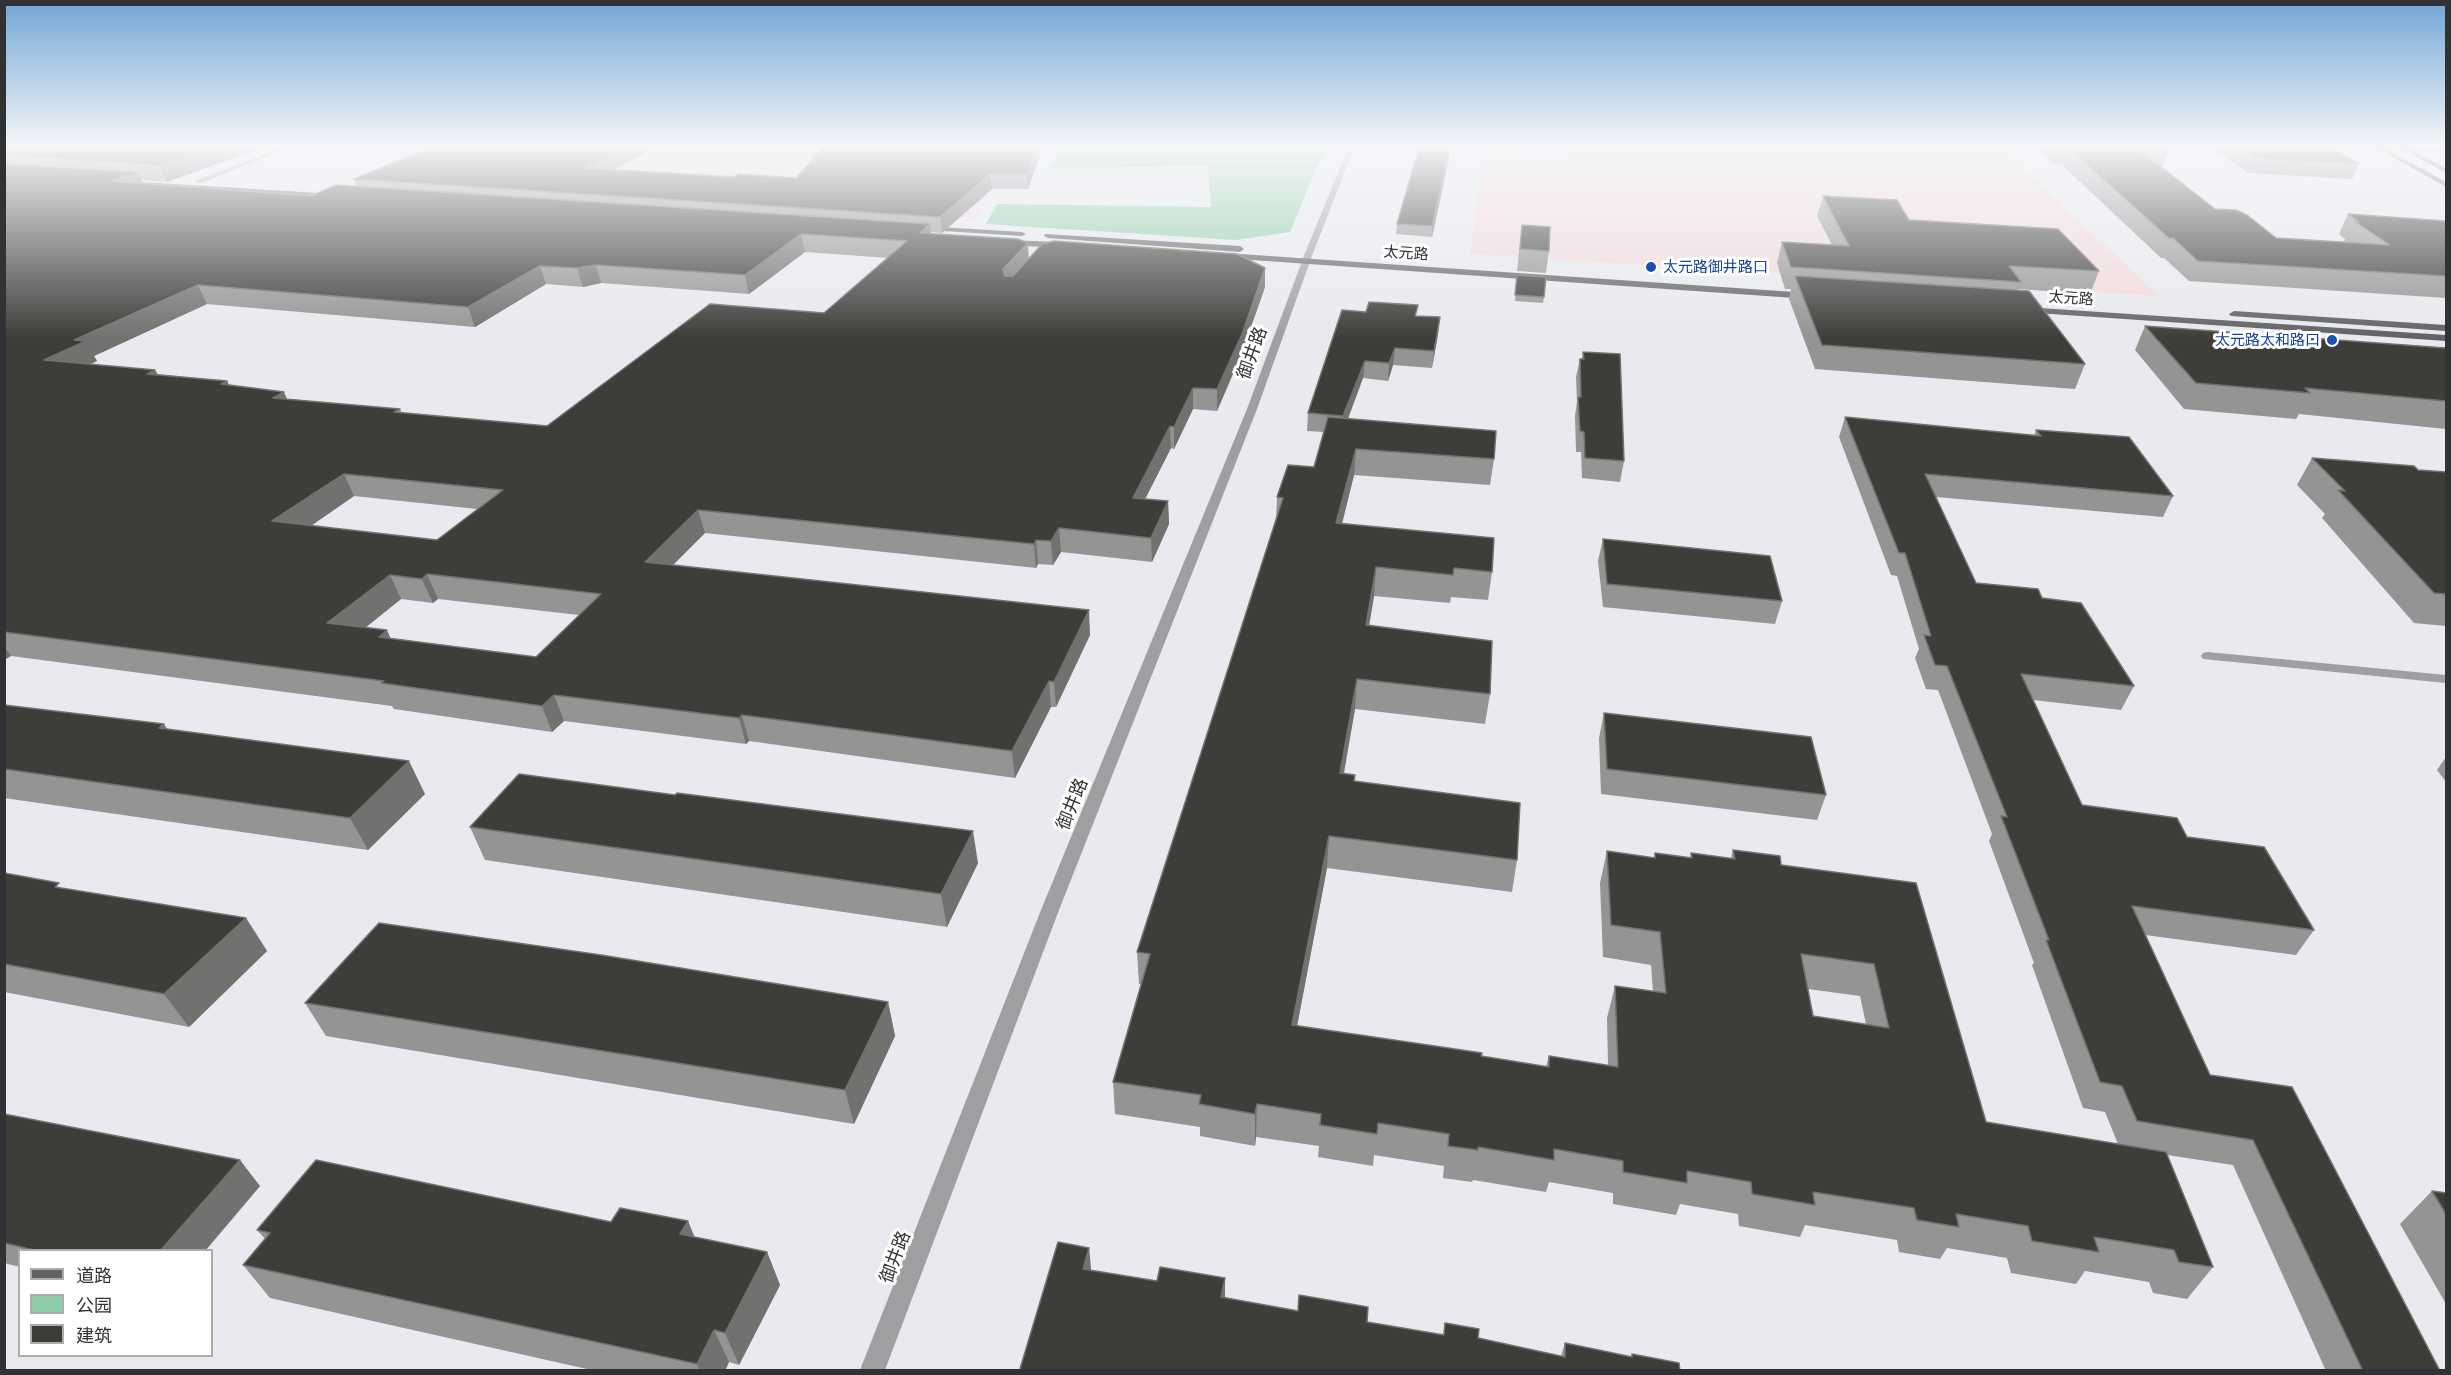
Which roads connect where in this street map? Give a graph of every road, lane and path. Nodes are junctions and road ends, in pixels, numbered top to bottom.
1 (1327, 210) edge
2 (910, 227) edge
3 (922, 236) edge
4 (1052, 245) junction
5 (1045, 253) edge
6 (1308, 257) junction
7 (1807, 286) edge
8 (1819, 296) edge
9 (2020, 300) edge
10 (2009, 309) edge
11 (2446, 328) edge
12 (2446, 338) edge
13 (2208, 656) dead end
14 (2446, 680) edge
15 (872, 1371) edge

1 - 6 street, 御井路
2 - 6 main road, 太元路
3 - 4 main road, 太元路
4 - 5 street
4 - 6 main road, 太元路
6 - 7 main road, 太元路
6 - 8 main road, 太元路
6 - 15 street, 御井路
9 - 11 main road, 太元路
10 - 12 main road, 太元路
13 - 14 street

